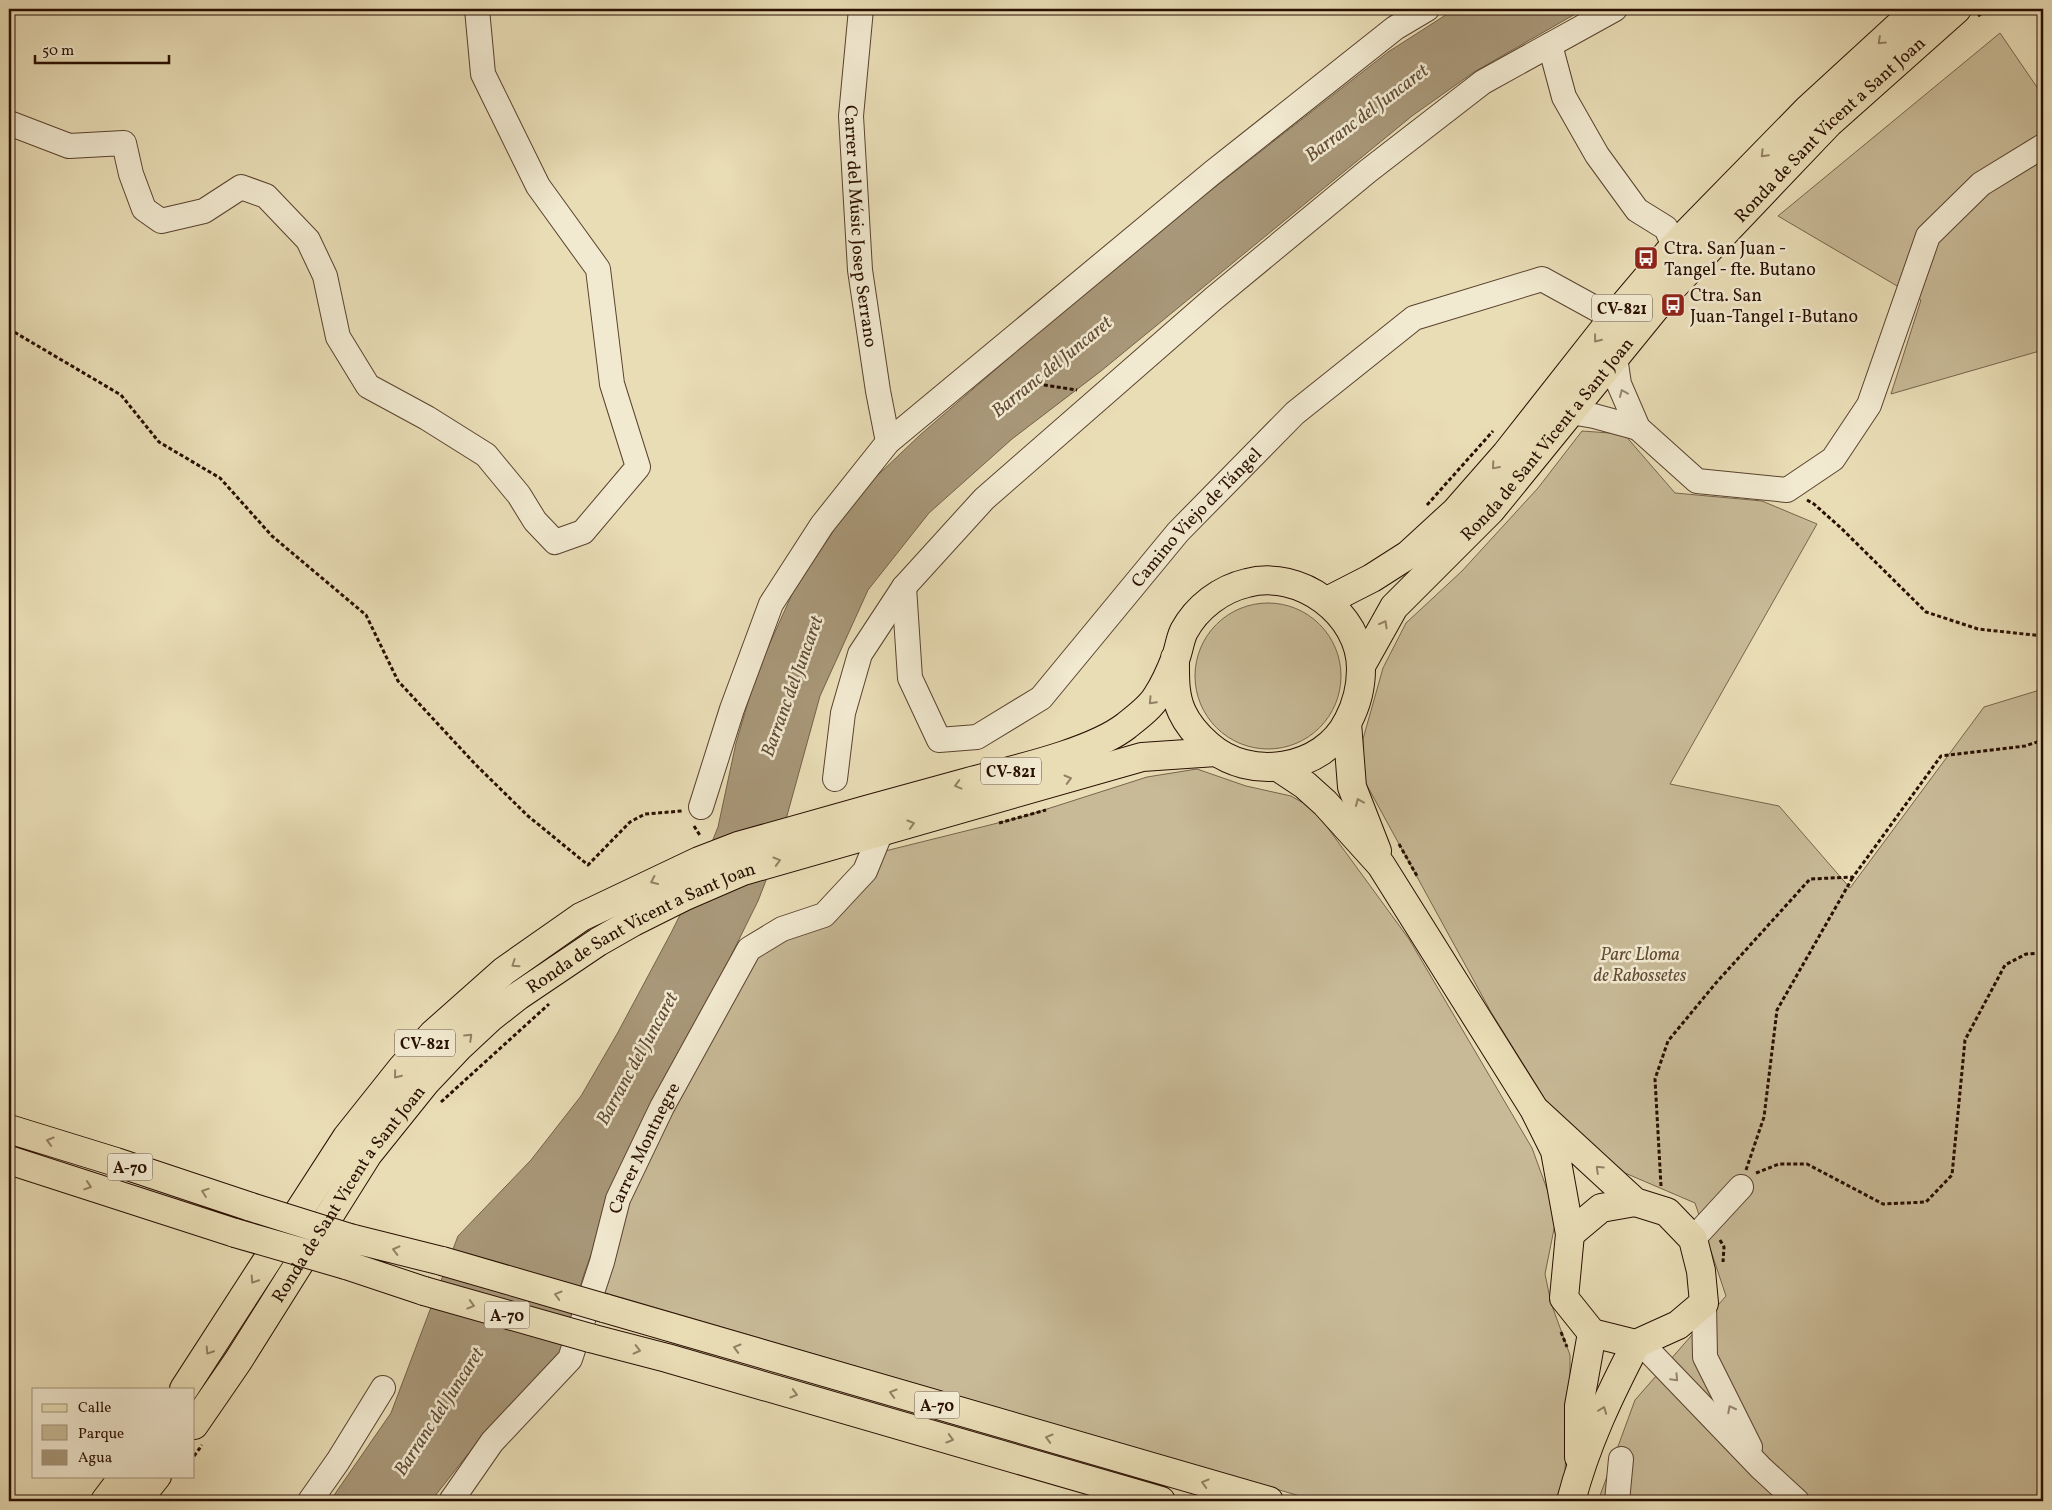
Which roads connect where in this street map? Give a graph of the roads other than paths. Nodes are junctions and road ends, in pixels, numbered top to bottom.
1 (477, 9) edge
2 (861, 9) edge
3 (1427, 9) edge
4 (1615, 9) edge
5 (1918, 9) edge
6 (1957, 9) edge
7 (1550, 45) junction
8 (9, 123) edge
9 (2043, 146) edge
10 (1674, 246) junction
11 (1614, 318) junction
12 (1615, 357) junction
13 (1570, 412) junction
14 (1638, 428) junction
15 (888, 442) junction
16 (904, 587) junction
17 (1327, 602) junction
18 (1175, 658) junction
19 (1361, 666) junction
20 (1347, 723) junction
21 (1216, 752) junction
22 (1278, 767) junction
23 (835, 779) dead end
24 (691, 812) road end
25 (881, 832) junction
26 (812, 838) junction
27 (1381, 865) junction
28 (1534, 1109) junction
29 (9, 1129) edge
30 (9, 1160) edge
31 (1741, 1187) road end
32 (1635, 1202) junction
33 (1570, 1234) junction
34 (1693, 1239) junction
35 (1704, 1303) junction
36 (1592, 1333) junction
37 (1638, 1343) junction
38 (185, 1388) edge
39 (383, 1388) dead end
40 (199, 1433) edge
41 (1621, 1459) dead end
42 (1761, 1468) junction
43 (1579, 1472) junction
44 (122, 1478) edge
45 (155, 1478) edge
46 (104, 1501) edge
47 (137, 1501) edge
48 (310, 1501) edge
49 (452, 1501) edge
50 (1162, 1501) edge
51 (1269, 1501) edge
52 (1571, 1501) edge
53 (1617, 1501) edge
54 (1797, 1501) edge

1 - 8 street
2 - 15 street, Carrer del Músic Josep Serrano
3 - 15 street
4 - 7 street
5 -> 10 main road, Ronda de Sant Vicent a Sant Joan / CV-821
6 - 12 main road, Ronda de Sant Vicent a Sant Joan / CV-821
7 - 10 street
7 - 16 street
9 - 14 street
10 - 11 main road, Ronda de Sant Vicent a Sant Joan / CV-821
11 - 16 street, Camino Viejo de Tángel
11 -> 17 main road, Ronda de Sant Vicent a Sant Joan / CV-821
12 - 13 main road, Ronda de Sant Vicent a Sant Joan / CV-821
14 -> 12 street
13 - 14 street
19 -> 13 main road, Ronda de Sant Vicent a Sant Joan / CV-821
15 - 24 street
16 - 23 street
17 - 18 main road, Ronda de Sant Vicent a Sant Joan / CV-821
17 - 19 main road, Ronda de Sant Vicent a Sant Joan / CV-821
18 - 21 main road, Ronda de Sant Vicent a Sant Joan / CV-821
18 -> 26 main road, Ronda de Sant Vicent a Sant Joan / CV-821
19 - 20 main road, Ronda de Sant Vicent a Sant Joan / CV-821
20 - 22 main road, Ronda de Sant Vicent a Sant Joan / CV-821
27 -> 20 main road, CV-821
21 - 22 main road, Ronda de Sant Vicent a Sant Joan / CV-821
25 -> 21 main road, Ronda de Sant Vicent a Sant Joan / CV-821
22 - 27 main road, CV-821
25 - 26 main road, Ronda de Sant Vicent a Sant Joan / CV-821
25 - 49 street, Carrer Montnegre
26 -> 38 main road, Ronda de Sant Vicent a Sant Joan / CV-821
40 -> 26 main road, Ronda de Sant Vicent a Sant Joan / CV-821
27 - 28 main road, CV-821
32 -> 28 main road, CV-821
28 - 33 main road, CV-821
51 -> 29 main road, A-70, bridge
30 -> 50 main road, A-70, bridge
31 - 34 street
32 - 33 main road, CV-821
32 - 34 main road, CV-821
33 - 36 main road, CV-821
34 - 35 main road, CV-821
35 - 37 main road
42 -> 35 street
36 - 37 main road
36 - 43 main road
37 -> 42 street
43 -> 37 main road
39 - 48 street
41 - 53 street
42 - 54 street
43 - 52 main road
44 - 46 main road
45 - 47 main road

